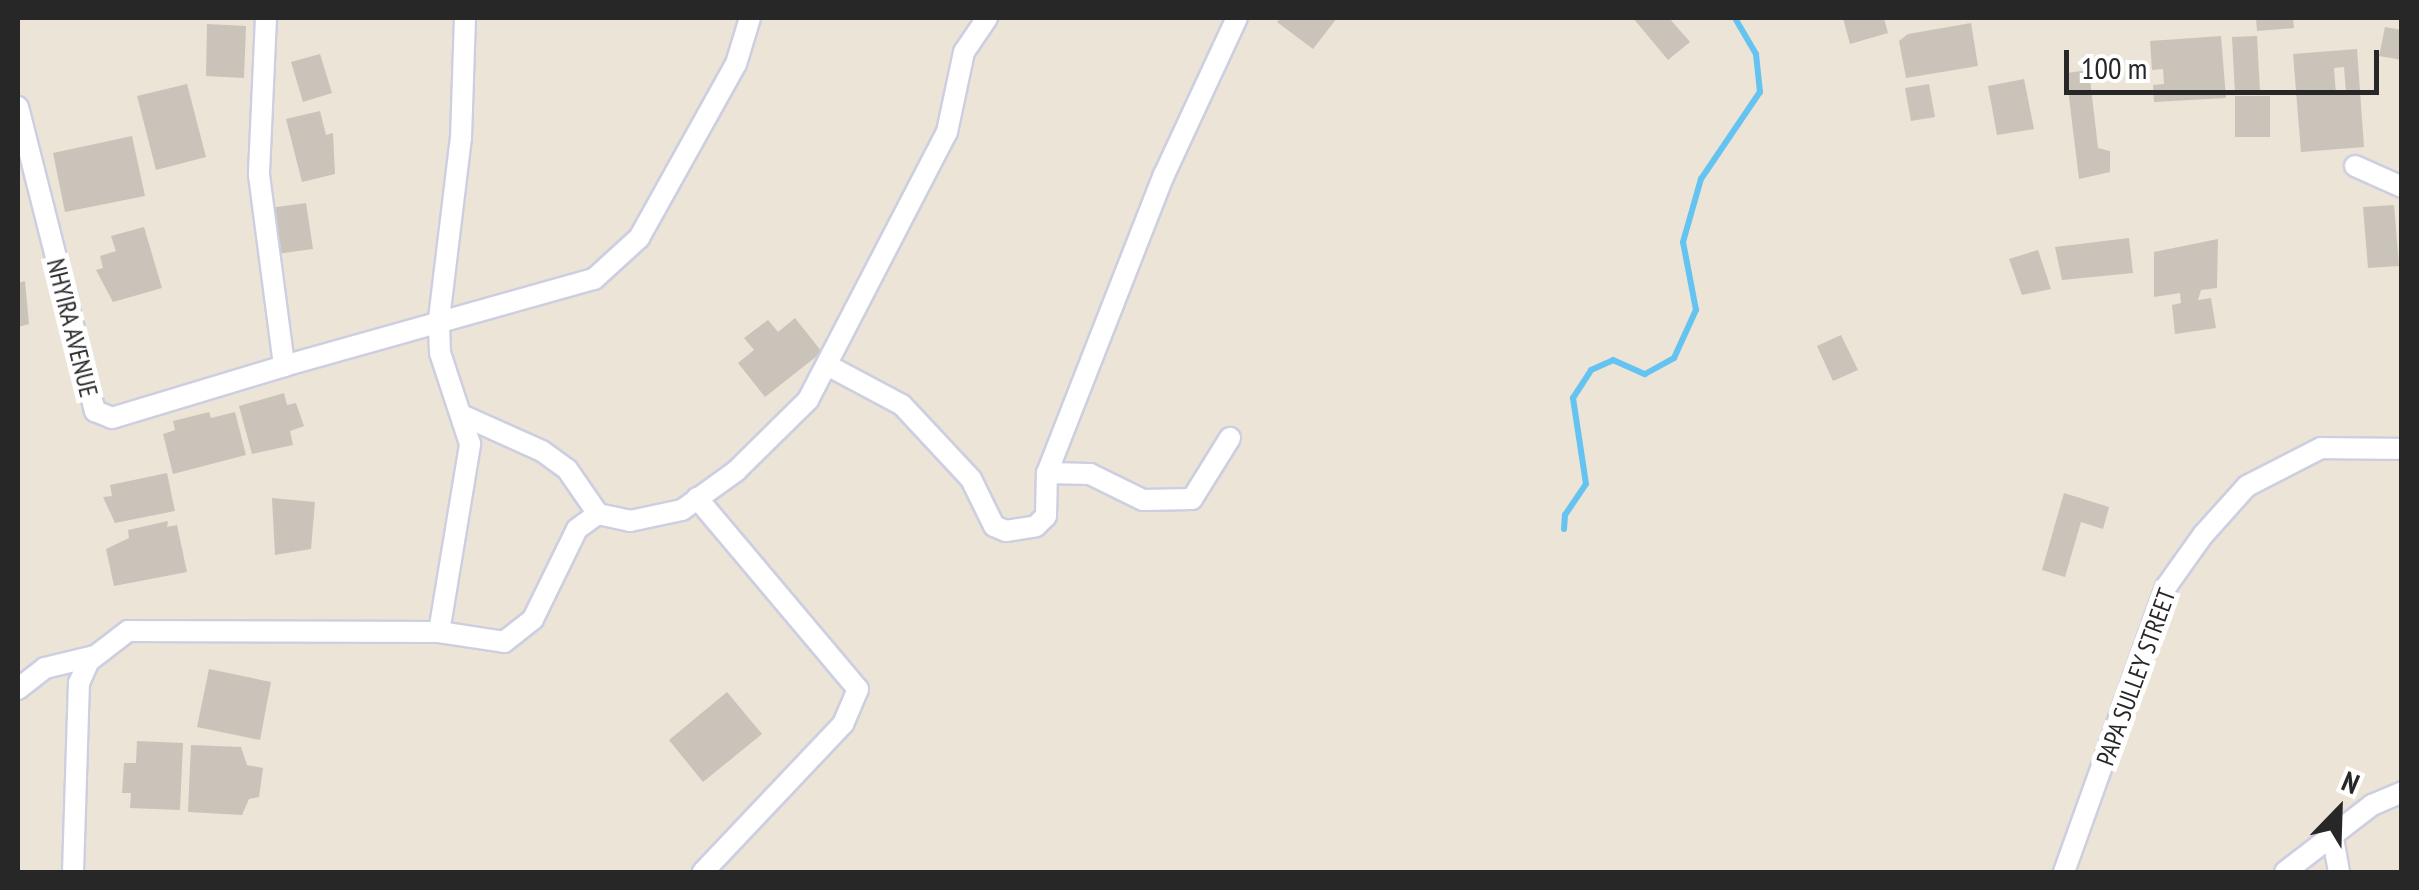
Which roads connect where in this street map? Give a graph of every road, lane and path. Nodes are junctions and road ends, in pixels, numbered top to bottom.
1 (266, 18) edge
2 (465, 18) edge
3 (750, 18) edge
4 (987, 18) edge
5 (1237, 18) edge
6 (18, 108) edge
7 (2355, 166) dead end
8 (2402, 187) edge
9 (439, 319) junction
10 (827, 365) junction
11 (284, 366) junction
12 (464, 416) junction
13 (1230, 438) dead end
14 (2402, 449) edge
15 (1047, 472) junction
16 (696, 498) junction
17 (598, 514) junction
18 (440, 632) junction
19 (95, 656) junction
20 (18, 689) edge
21 (2402, 792) edge
22 (2333, 838) junction
23 (73, 872) edge
24 (703, 872) edge
25 (2064, 872) edge
26 (2285, 872) edge
27 (2339, 872) edge

1 - 11 street
2 - 9 street
3 - 9 street
4 - 10 street
5 - 15 street
6 - 11 street, NHYIRA AVENUE
7 - 8 street
9 - 11 street
9 - 12 street
10 - 15 street
10 - 16 street
12 - 17 street
12 - 18 street
13 - 15 street
14 - 25 street, PAPA SULLEY STREET
16 - 17 street
16 - 24 street
17 - 18 street
18 - 19 street
19 - 20 street
19 - 23 street
21 - 22 street
22 - 26 street
22 - 27 street

